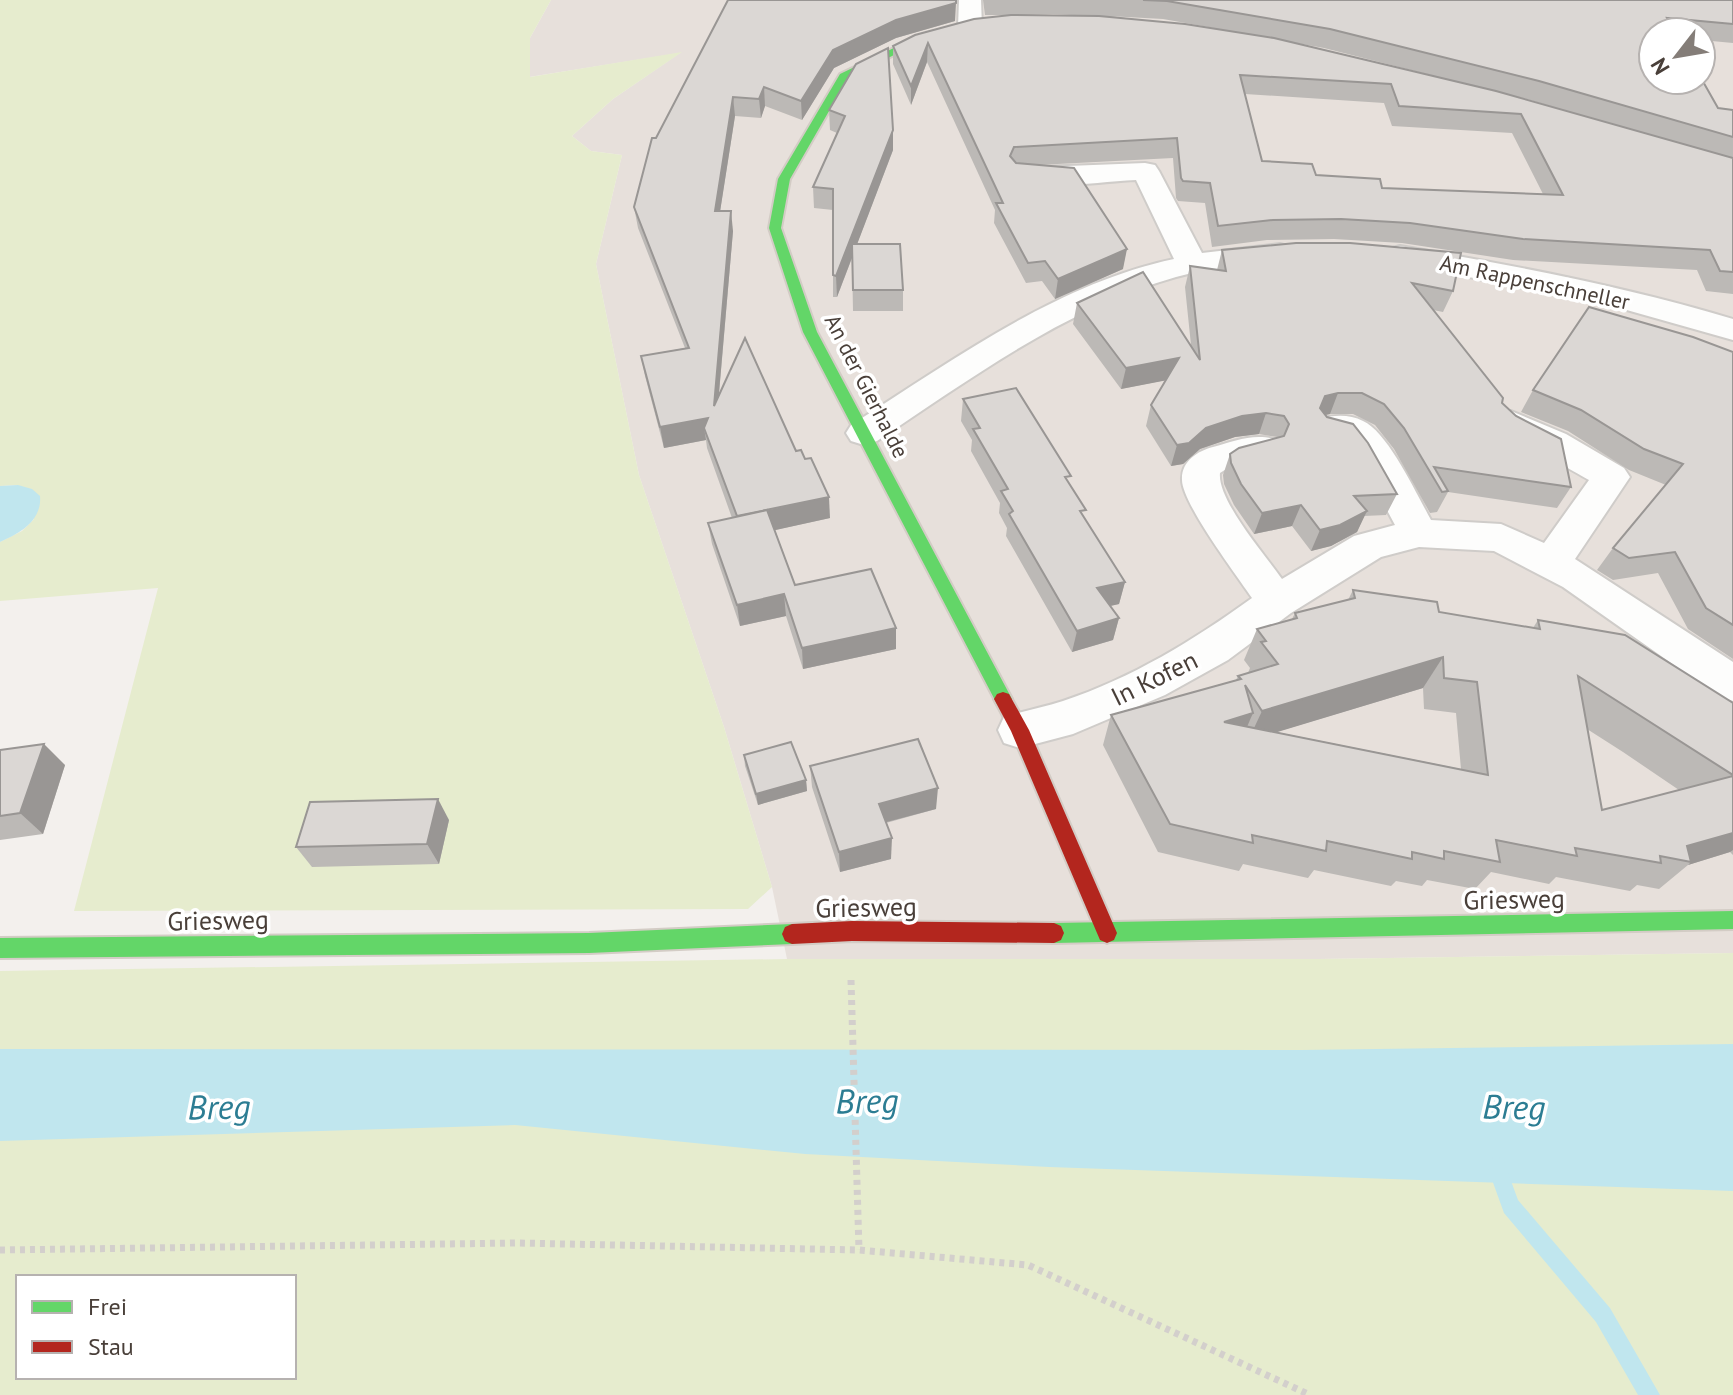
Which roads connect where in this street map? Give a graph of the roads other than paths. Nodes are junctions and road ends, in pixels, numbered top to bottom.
1 (970, 0) edge
2 (976, 26) joint
3 (1024, 174) edge
4 (1314, 253) edge
5 (1378, 253) edge
6 (1192, 263) junction
7 (1733, 330) edge
8 (1511, 422) edge
9 (1332, 427) edge
10 (864, 433) junction
11 (1261, 447) edge
12 (1419, 533) junction
13 (1551, 564) junction
14 (1276, 602) junction
15 (1733, 684) edge
16 (1020, 730) junction
17 (1733, 920) edge
18 (1107, 933) junction
19 (0, 948) edge

1 - 2 street
2 - 10 street, An der Gierhalde
3 - 6 street
4 - 6 street
5 - 7 street, Am Rappenschneller
6 - 10 street
8 - 13 street
9 - 12 street
10 - 16 street, An der Gierhalde
11 - 14 street
12 - 13 street, In Kofen
12 - 14 street, In Kofen
13 - 15 street, In Kofen
14 - 16 street, In Kofen
16 - 18 street, An der Gierhalde
17 - 18 street, Griesweg
18 - 19 street, Griesweg

